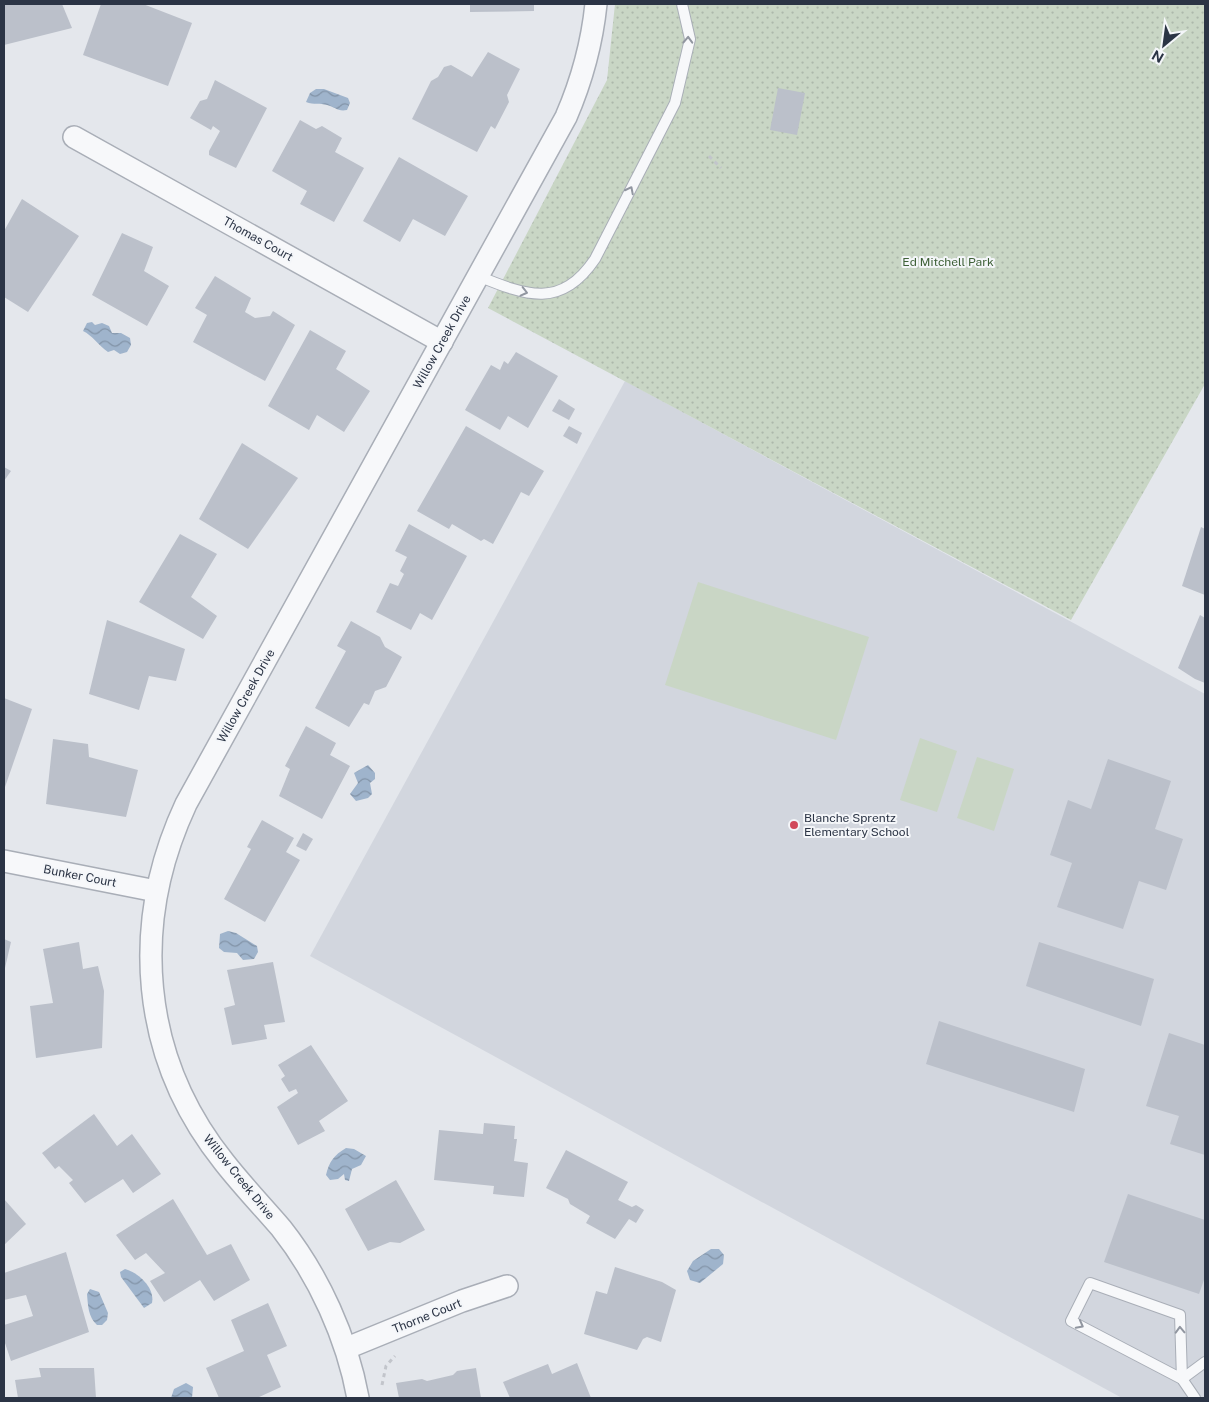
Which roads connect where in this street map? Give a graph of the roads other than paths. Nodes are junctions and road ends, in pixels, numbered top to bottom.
1 (596, 4) edge
2 (682, 4) edge
3 (74, 137) dead end
4 (478, 276) junction
5 (442, 342) junction
6 (4, 861) edge
7 (156, 891) junction
8 (508, 1286) dead end
9 (347, 1348) junction
10 (1205, 1362) edge
11 (1182, 1379) junction
12 (358, 1398) edge
13 (1195, 1398) edge

1 - 4 street, Willow Creek Drive
4 -> 2 lane
3 - 5 street, Thomas Court
4 - 5 street, Willow Creek Drive
5 - 7 street, Willow Creek Drive
6 - 7 street, Bunker Court
7 - 9 street, Willow Creek Drive
8 - 9 street, Thorne Court
9 - 12 street, Willow Creek Drive
10 - 11 lane
11 -> 11 lane
11 - 13 lane

